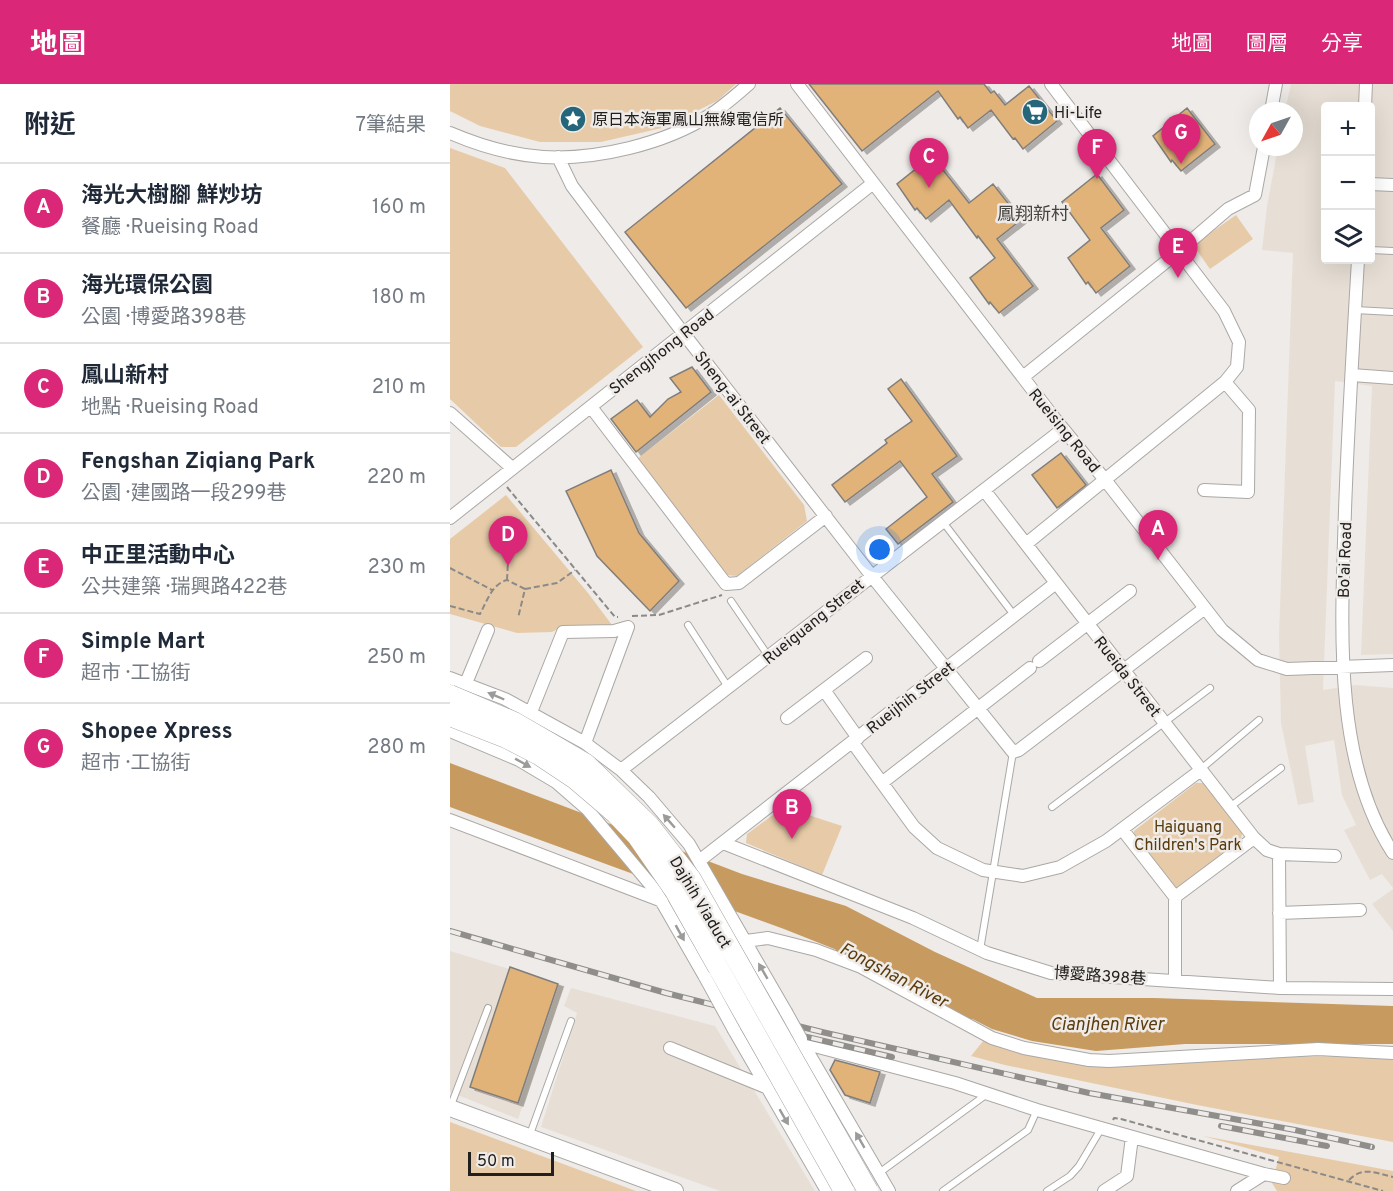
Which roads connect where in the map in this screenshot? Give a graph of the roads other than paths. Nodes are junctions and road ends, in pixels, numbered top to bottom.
1 (749, 84) edge
2 (797, 84) edge
3 (1051, 84) edge
4 (1276, 84) edge
5 (1366, 84) edge
6 (1273, 102) edge
7 (1365, 102) edge
8 (450, 133) edge
9 (1262, 156) edge
10 (558, 157) junction
11 (872, 184) junction
12 (1375, 184) edge
13 (1393, 185) edge
14 (1375, 250) edge
15 (1393, 251) edge
16 (1178, 252) junction
17 (1358, 264) edge
18 (1355, 310) junction
19 (1393, 312) edge
20 (684, 334) junction
21 (1352, 375) junction
22 (1023, 377) junction
23 (1393, 378) edge
24 (1225, 382) junction
25 (591, 407) junction
26 (450, 413) edge
27 (1063, 429) junction
28 (512, 468) junction
29 (1106, 481) junction
30 (984, 490) junction
31 (1204, 490) dead end
32 (826, 516) junction
33 (450, 518) edge
34 (943, 521) junction
35 (1026, 544) junction
36 (871, 575) junction
37 (1056, 583) junction
38 (1130, 591) dead end
39 (731, 601) dead end
40 (1205, 608) junction
41 (1014, 615) junction
42 (1088, 624) junction
43 (688, 625) dead end
44 (488, 630) dead end
45 (769, 657) junction
46 (866, 658) dead end
47 (1393, 665) edge
48 (1342, 666) junction
49 (947, 669) junction
50 (1124, 671) junction
51 (450, 678) edge
52 (466, 683) junction
53 (729, 688) junction
54 (1210, 688) dead end
55 (824, 690) junction
56 (450, 695) edge
57 (978, 708) junction
58 (531, 712) junction
59 (450, 716) edge
60 (788, 718) dead end
61 (1259, 720) dead end
62 (1165, 723) junction
63 (450, 731) edge
64 (855, 741) junction
65 (585, 743) junction
66 (1013, 752) junction
67 (1281, 768) dead end
68 (1201, 770) junction
69 (621, 771) junction
70 (882, 782) junction
71 (1052, 807) dead end
72 (1230, 807) junction
73 (450, 820) edge
74 (1122, 829) junction
75 (1254, 838) junction
76 (723, 843) junction
77 (1393, 853) edge
78 (1279, 854) junction
79 (1335, 856) dead end
80 (701, 864) junction
81 (995, 872) junction
82 (1175, 897) junction
83 (662, 901) junction
84 (1360, 910) dead end
85 (1279, 913) junction
86 (742, 936) junction
87 (980, 950) junction
88 (1175, 981) junction
89 (1280, 988) junction
90 (1393, 989) edge
91 (488, 1008) dead end
92 (571, 1021) dead end
93 (802, 1041) junction
94 (670, 1048) dead end
95 (1393, 1053) edge
96 (768, 1088) junction
97 (987, 1094) junction
98 (450, 1108) edge
99 (1037, 1110) junction
100 (1105, 1130) junction
101 (529, 1137) junction
102 (1132, 1137) junction
103 (879, 1173) junction
104 (1264, 1174) junction
105 (1284, 1178) dead end
106 (675, 1191) edge
107 (828, 1191) edge
108 (844, 1191) edge
109 (868, 1191) edge
110 (889, 1191) edge
111 (943, 1191) edge
112 (1047, 1191) edge
113 (1104, 1191) edge
114 (1237, 1191) edge

1 - 10 street
2 - 11 street, Rueising Road
3 - 16 street
4 - 6 street
5 - 7 street
8 - 10 street
9 - 16 street
10 - 20 street, Sheng-ai Street
11 - 20 street, Shengjhong Road
11 - 22 street, Rueising Road
12 - 13 street
14 - 15 lane
16 - 22 street
16 - 24 street
17 - 18 street, Bo'ai Road
18 - 19 lane
18 - 21 street, Bo'ai Road
20 - 25 street, Shengjhong Road
20 - 32 street, Sheng-ai Street
21 - 23 street
21 - 48 street, Bo'ai Road
22 - 27 street, Rueising Road
24 - 29 street
24 - 31 street
25 - 28 street, Shengjhong Road
25 - 32 street
26 - 28 street
27 - 29 street, Rueising Road
27 - 30 street, Rueiguang Street
28 - 33 street, Shengjhong Road
29 - 35 street
29 - 40 street, Rueising Road
30 - 34 street, Rueiguang Street
30 - 35 street, Rueida Street
32 - 36 street, Sheng-ai Street
34 - 36 street, Rueiguang Street
34 - 41 lane
35 - 37 street, Rueida Street
36 - 45 street, Rueiguang Street
36 - 49 street, Sheng-ai Street
37 - 41 street, Rueijhih Street
37 - 42 street, Rueida Street
38 - 42 street
39 - 45 lane
40 - 48 street, Rueising Road
40 - 50 street
41 - 49 street, Rueijhih Street
42 - 50 street, Rueida Street
42 - 57 street
43 - 53 lane
44 - 52 street
45 - 53 street, Rueiguang Street
46 - 55 street
47 - 48 street, Rueising Road
48 - 77 street, Bo'ai Road
49 - 57 street, Sheng-ai Street
49 - 64 street, Rueijhih Street
50 - 62 street, Rueida Street
50 - 66 street
51 - 52 street
58 -> 52 street
53 - 69 street, Rueiguang Street
54 - 62 lane
55 - 60 street
55 - 64 street
56 - 109 main road, Dajhih Viaduct, bridge
57 - 66 street, Sheng-ai Street
57 - 70 street
58 - 65 street
58 - 65 street
59 - 108 main road, Dajhih Viaduct, bridge
61 - 68 lane
62 - 68 street, Rueida Street
62 - 71 lane
63 -> 83 street
64 - 70 street, Rueijhih Street
64 - 76 street
65 - 69 street
66 - 81 lane
67 - 72 lane
68 - 72 street, Rueida Street
68 - 74 street, Rueijhih Street
80 -> 69 street
70 - 81 street, Rueijhih Street
72 - 75 street, Rueida Street
73 - 83 street
74 - 81 street, Rueijhih Street
74 - 82 street
75 - 78 street, Rueida Street
75 - 82 street
76 - 80 street
76 - 87 street, 博愛路398巷
78 - 79 street
78 - 85 street
80 - 86 street
81 - 87 lane
82 - 88 street
83 -> 96 street, bridge
84 - 85 street
85 - 89 street
93 -> 86 street, bridge
86 - 95 street
87 - 88 street, 博愛路398巷
88 - 89 street, 博愛路398巷
89 - 90 street, 博愛路398巷
91 - 98 lane
92 - 101 lane
93 - 97 street
103 -> 93 street
94 - 96 street
96 -> 107 street
97 - 99 street
97 - 103 lane
98 - 101 street
99 - 100 street
99 - 111 lane
100 - 102 street
100 - 112 lane
101 - 106 street
102 - 104 street
102 - 113 street
103 - 110 street
104 - 105 street
104 - 114 street

